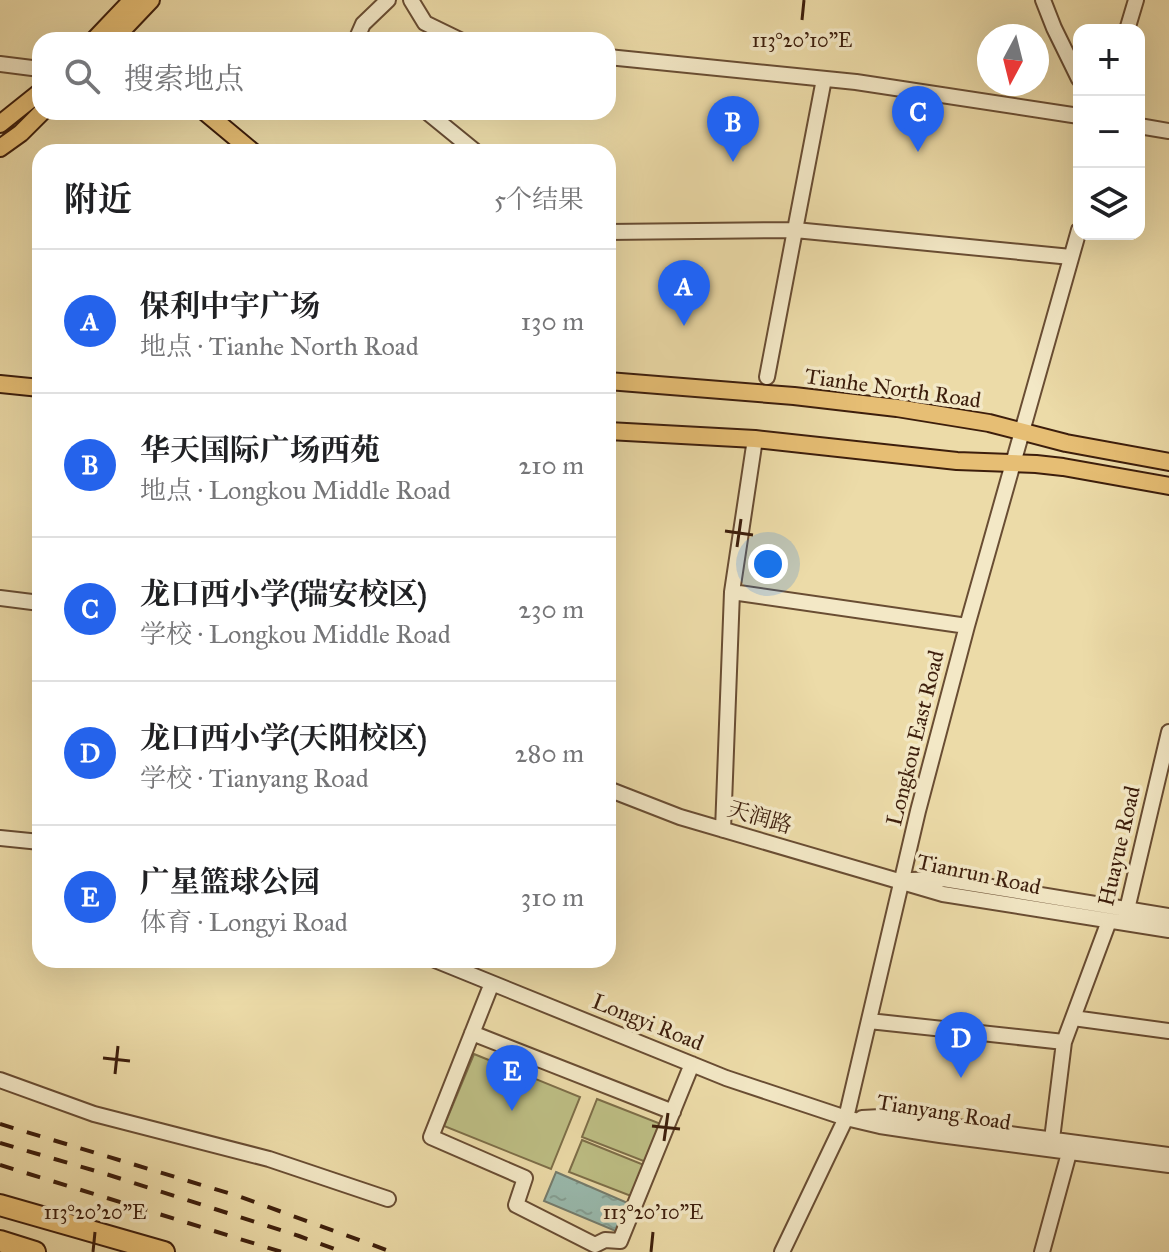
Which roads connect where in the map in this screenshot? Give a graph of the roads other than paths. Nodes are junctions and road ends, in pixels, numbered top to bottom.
1 (132, 0) edge
2 (151, 0) edge
3 (388, 0) edge
4 (411, 0) edge
5 (1043, 0) edge
6 (1136, 0) edge
7 (1129, 24) edge
8 (113, 32) edge
9 (116, 32) edge
10 (360, 32) edge
11 (444, 32) edge
12 (616, 58) edge
13 (0, 64) edge
14 (1073, 67) edge
15 (32, 68) edge
16 (824, 79) junction
17 (32, 98) edge
18 (1073, 115) edge
19 (34, 120) edge
20 (215, 120) edge
21 (437, 120) edge
22 (0, 124) edge
23 (1145, 127) edge
24 (1169, 131) edge
25 (243, 144) edge
26 (466, 144) edge
27 (0, 148) edge
28 (795, 230) junction
29 (616, 232) edge
30 (1076, 240) edge
31 (1071, 257) junction
32 (767, 377) dead end
33 (616, 382) edge
34 (0, 384) edge
35 (32, 387) edge
36 (616, 431) edge
37 (1023, 432) junction
38 (755, 439) junction
39 (1169, 462) edge
40 (1013, 464) junction
41 (1169, 486) edge
42 (732, 592) junction
43 (0, 598) edge
44 (32, 602) edge
45 (967, 626) junction
46 (1169, 732) edge
47 (616, 792) edge
48 (723, 830) junction
49 (0, 838) edge
50 (32, 841) edge
51 (902, 881) junction
52 (1169, 916) edge
53 (1120, 918) junction
54 (1169, 930) edge
55 (455, 968) edge
56 (492, 983) junction
57 (1073, 1018) junction
58 (869, 1021) junction
59 (1169, 1031) edge
60 (472, 1033) junction
61 (1064, 1042) junction
62 (692, 1064) junction
63 (0, 1080) edge
64 (673, 1112) junction
65 (846, 1118) junction
66 (1052, 1139) junction
67 (1069, 1153) junction
68 (1169, 1155) edge
69 (1169, 1165) edge
70 (388, 1199) dead end
71 (0, 1205) edge
72 (0, 1241) edge
73 (35, 1252) edge
74 (164, 1252) edge
75 (782, 1252) edge
76 (1042, 1252) edge

1 - 8 main road
2 - 9 main road
3 - 10 street
4 - 11 street
5 - 14 street
6 - 7 street
12 - 16 street
13 - 15 street
16 - 18 street
16 - 28 street
17 - 22 main road
19 - 27 main road
20 - 25 main road
21 - 26 street
23 - 24 street
28 - 29 street
28 - 31 street
28 - 32 street
30 - 31 street, Longkou East Road
31 - 37 street, Longkou East Road
33 - 37 main road, Tianhe North Road
34 - 35 main road
36 - 38 main road
37 - 39 main road, Tianhe North Road
37 - 40 street, Longkou East Road
38 - 40 main road
38 - 42 street
40 - 41 main road
40 - 45 street, Longkou East Road
42 - 45 street
42 - 48 street
43 - 44 street
45 - 51 street, Longkou East Road
46 - 53 street, Huayue Road
47 - 48 street, 天润路
48 - 51 street, 天润路
49 - 50 street
51 - 53 street, Tianrun Road
51 - 58 street, Longkou East Road
52 - 53 street, Tianrun Road
53 - 54 street, Tianrun Road
53 - 57 street, Huayue Road
55 - 56 street, Longyi Road
56 - 60 street
56 - 62 street, Longyi Road
57 - 59 street
57 - 61 street, Huayue Road
58 - 61 street
58 - 65 street, Longkou East Road
60 - 64 street
60 - 64 street
61 - 66 street, Huayue Road
62 - 64 street
62 - 65 street, Longyi Road
63 - 70 street
65 - 66 street, Tianyang Road
65 - 67 street, Tianyang Road
65 - 75 street, Longkou East Road
66 - 68 street, Tianyang Road
67 - 69 street, Tianyang Road
67 - 76 street
71 - 74 highway
72 - 73 highway

